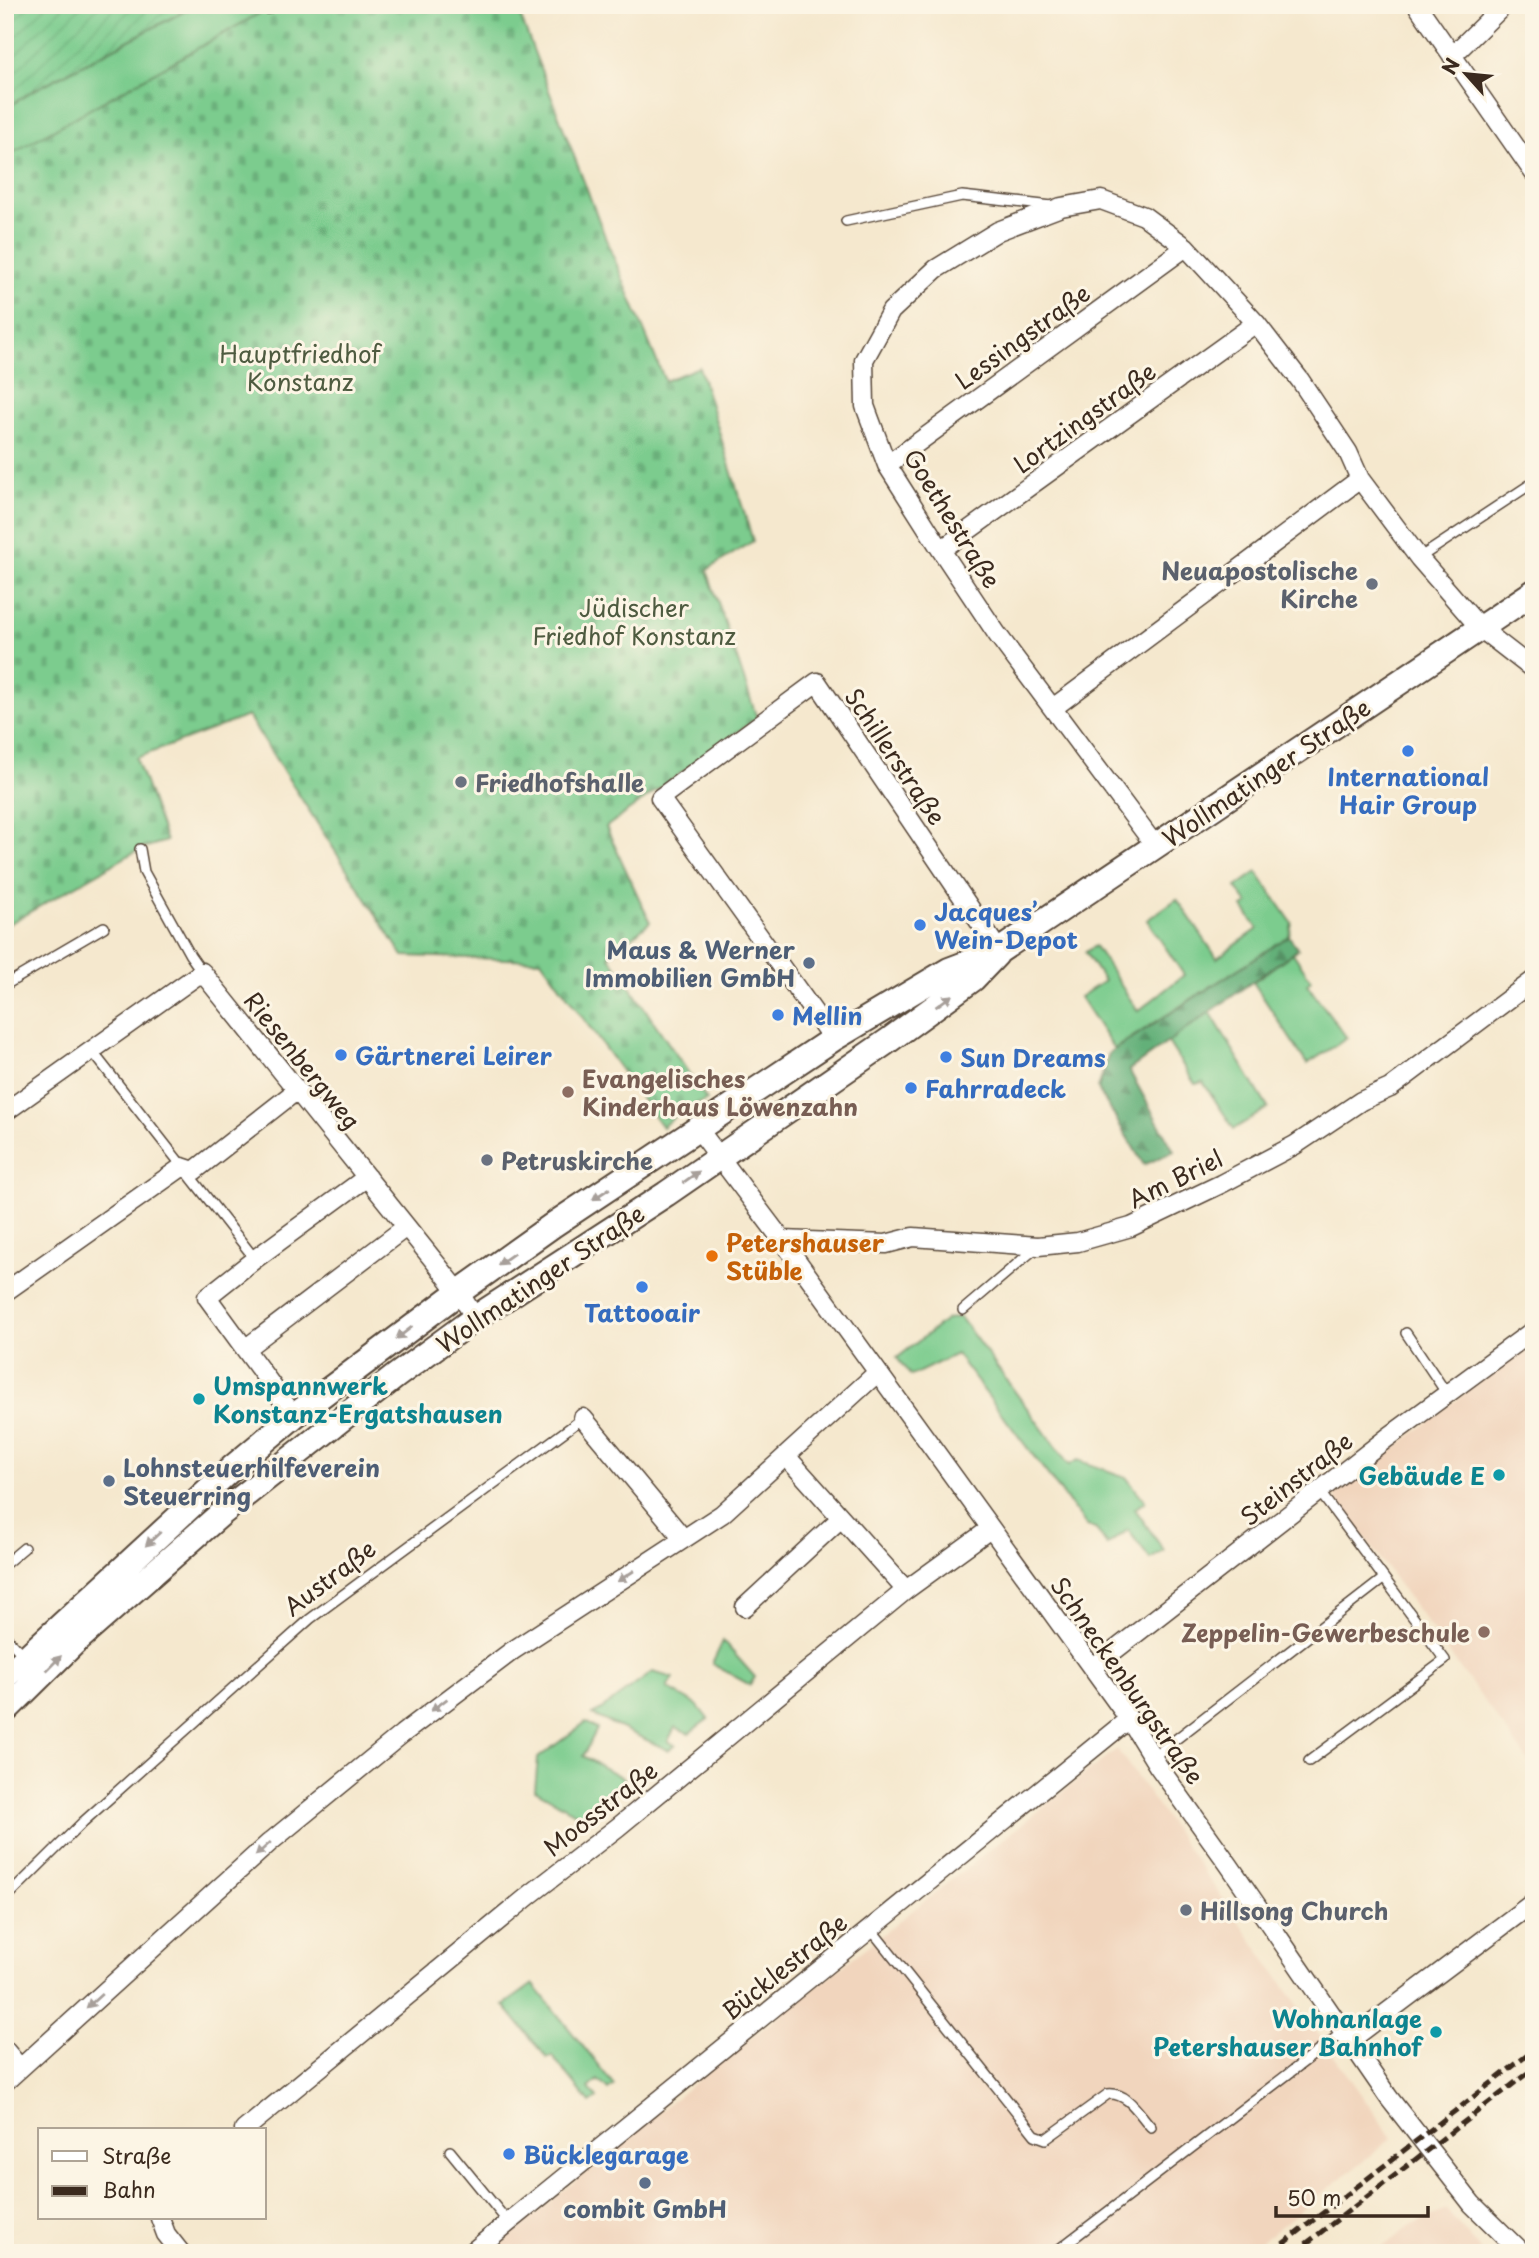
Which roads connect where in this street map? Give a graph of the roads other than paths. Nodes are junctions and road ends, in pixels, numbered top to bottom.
1 (1417, 5) edge
2 (1504, 5) edge
3 (1452, 56) junction
4 (1534, 173) edge
5 (1060, 207) junction
6 (846, 221) dead end
7 (1186, 247) junction
8 (1256, 323) junction
9 (887, 465) junction
10 (1360, 479) junction
11 (1534, 482) edge
12 (941, 550) junction
13 (1419, 558) junction
14 (1534, 592) edge
15 (1480, 628) junction
16 (1534, 670) edge
17 (1053, 708) junction
18 (1156, 847) junction
19 (140, 849) dead end
20 (104, 927) dead end
21 (999, 951) junction
22 (202, 972) junction
23 (1534, 980) edge
24 (5, 985) edge
25 (833, 1039) junction
26 (92, 1051) junction
27 (296, 1091) junction
28 (5, 1112) edge
29 (699, 1130) junction
30 (719, 1157) junction
31 (182, 1167) junction
32 (367, 1177) junction
33 (407, 1227) junction
34 (782, 1240) junction
35 (1038, 1246) junction
36 (254, 1259) junction
37 (5, 1292) edge
38 (459, 1292) junction
39 (962, 1310) dead end
40 (475, 1318) junction
41 (1406, 1333) dead end
42 (1532, 1333) edge
43 (245, 1349) junction
44 (877, 1373) junction
45 (1447, 1394) junction
46 (294, 1416) junction
47 (583, 1418) joint
48 (786, 1456) junction
49 (1319, 1491) junction
50 (841, 1518) junction
51 (990, 1529) junction
52 (683, 1538) junction
53 (24, 1548) dead end
54 (5, 1564) edge
55 (1383, 1579) junction
56 (906, 1590) junction
57 (745, 1607) dead end
58 (5, 1636) edge
59 (26, 1658) junction
60 (1092, 1668) junction
61 (5, 1677) edge
62 (5, 1711) edge
63 (1129, 1719) junction
64 (1153, 1757) junction
65 (1309, 1761) dead end
66 (5, 1899) edge
67 (1534, 1902) edge
68 (870, 1928) junction
69 (1346, 2037) junction
70 (5, 2050) edge
71 (20, 2068) junction
72 (5, 2082) edge
73 (1151, 2127) dead end
74 (246, 2128) edge
75 (450, 2151) dead end
76 (161, 2220) edge
77 (508, 2222) junction
78 (181, 2253) edge
79 (471, 2253) edge
80 (1054, 2253) edge
81 (1522, 2253) edge

1 - 3 street
2 - 3 street
3 - 4 street
5 - 6 lane
5 - 7 street, Goethestraße
5 - 9 street, Goethestraße
7 - 8 street, Goethestraße
7 - 9 street, Lessingstraße
8 - 10 street, Goethestraße
8 - 12 street, Lortzingstraße
9 - 12 street, Goethestraße
10 - 13 street, Goethestraße
10 - 17 street
11 - 13 lane
12 - 17 street, Goethestraße
13 - 15 street, Goethestraße
14 - 15 main road, Wollmatinger Straße
15 - 16 street, Goethestraße
15 - 18 main road, Wollmatinger Straße
17 - 18 street, Goethestraße
18 - 21 main road, Wollmatinger Straße
19 - 22 lane
20 - 24 lane
21 - 25 main road, Wollmatinger Straße
21 - 25 street, Schillerstraße
30 -> 21 main road, Wollmatinger Straße
22 - 26 street
22 - 27 street, Riesenbergweg
23 - 35 street, Am Briel
25 - 29 main road, Wollmatinger Straße
26 - 28 street
26 - 31 lane
27 - 31 street
27 - 32 street, Riesenbergweg
29 - 30 street, Schneckenburgstraße
29 -> 38 main road, Wollmatinger Straße
30 - 34 street, Schneckenburgstraße
40 -> 30 main road, Wollmatinger Straße
31 - 36 lane
31 - 37 street
32 - 33 street, Riesenbergweg
32 - 36 street
33 - 38 street, Riesenbergweg
33 - 43 street
34 - 35 street, Am Briel
34 - 44 street, Schneckenburgstraße
35 - 39 lane
36 - 43 street
38 - 40 street, Riesenbergweg
38 -> 46 main road, Wollmatinger Straße
62 -> 40 main road, Wollmatinger Straße
41 - 45 lane
42 - 45 street, Steinstraße
43 - 46 street
44 - 48 street
44 - 51 street, Schneckenburgstraße
45 - 49 street, Steinstraße
46 -> 59 main road, Wollmatinger Straße
47 - 52 street, Austraße
47 - 66 lane, Austraße
48 - 50 street
48 - 52 street
49 - 55 lane
49 - 60 street, Steinstraße
50 - 56 street
50 - 57 street
51 - 56 street, Moosstraße
51 - 60 street, Schneckenburgstraße
52 -> 71 street
53 - 54 lane
55 - 64 lane
55 - 65 lane
56 - 74 street, Moosstraße
58 - 59 lane
59 - 61 main road, Wollmatinger Straße
60 - 63 street, Schneckenburgstraße
63 - 64 street, Schneckenburgstraße
63 - 68 street, Bücklestraße
64 - 69 street, Schneckenburgstraße
67 - 69 street
68 - 73 lane
68 - 77 street, Bücklestraße
69 - 80 lane
69 - 81 street, Schneckenburgstraße
70 - 71 street
71 - 72 street
75 - 77 lane
76 - 78 street
77 - 79 street, Bücklestraße

